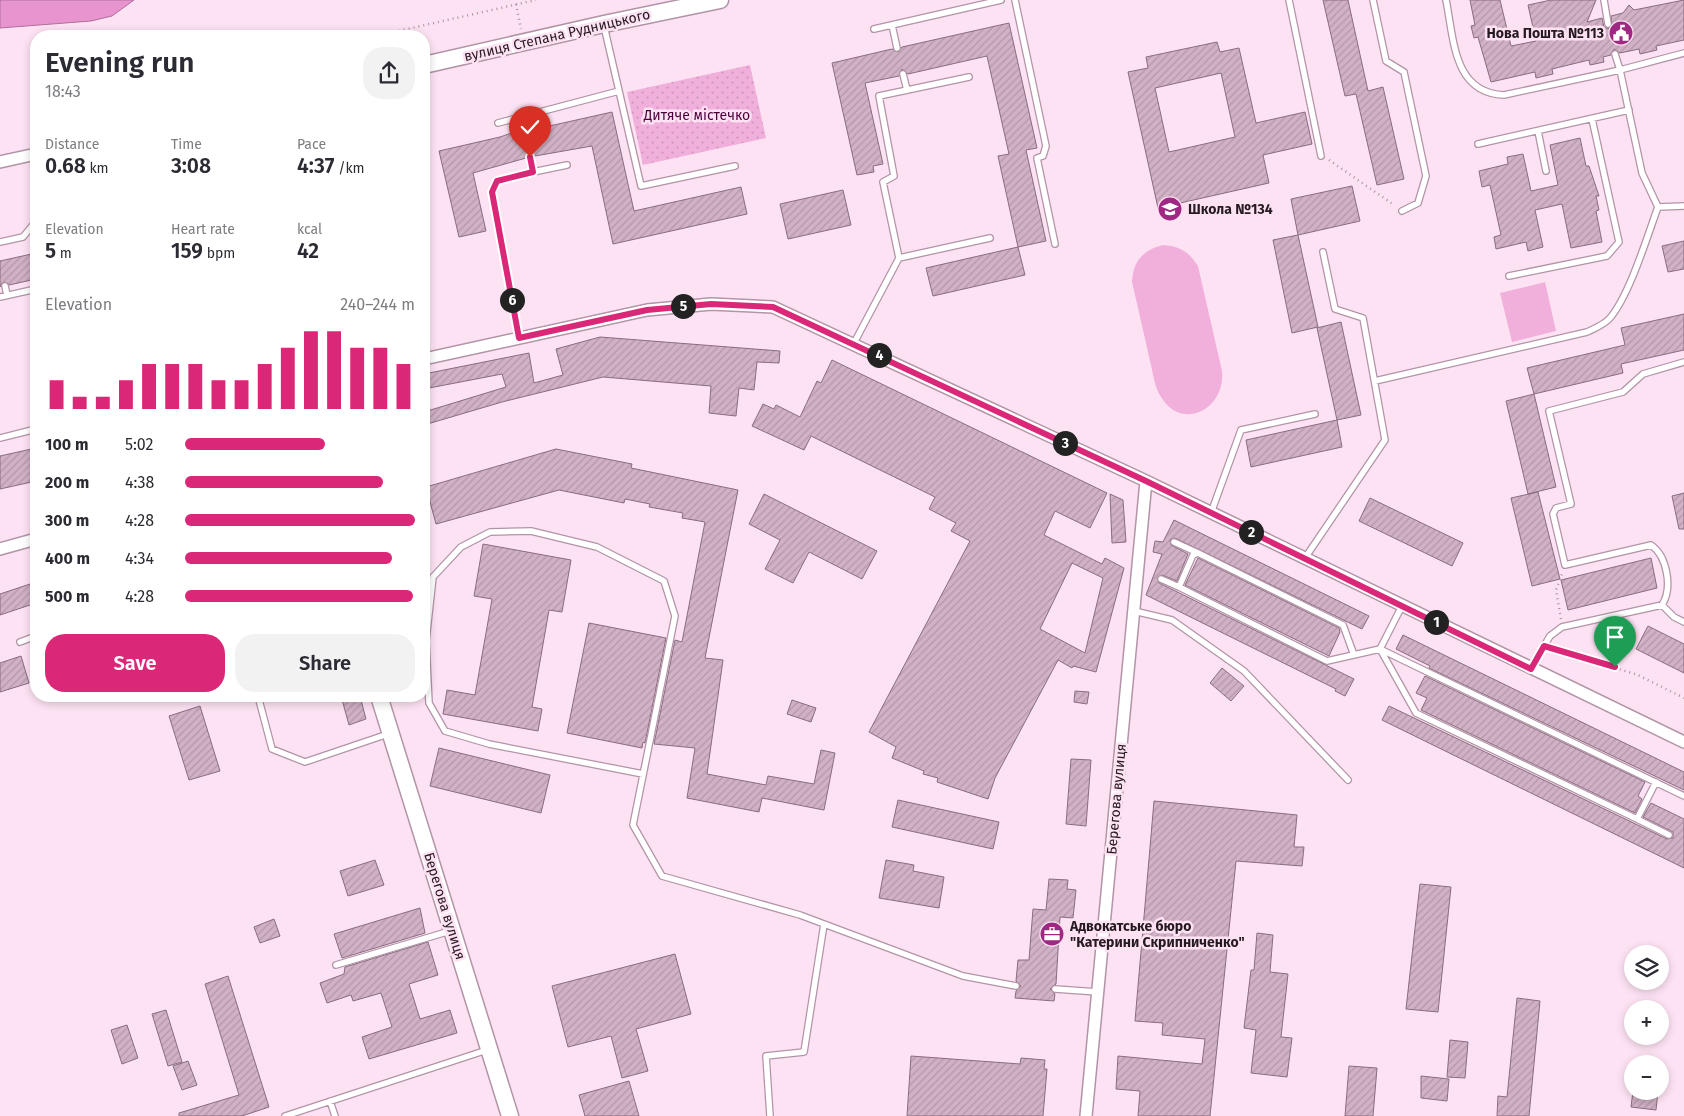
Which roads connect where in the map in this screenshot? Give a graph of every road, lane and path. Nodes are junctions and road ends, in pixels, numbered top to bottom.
1 (536, 0) edge
2 (720, 0) edge
3 (1001, 0) edge
4 (1015, 0) edge
5 (1289, 0) edge
6 (1374, 0) edge
7 (1446, 0) edge
8 (1604, 0) edge
9 (516, 4) junction
10 (604, 24) junction
11 (1608, 24) dead end
12 (892, 25) junction
13 (874, 29) dead end
14 (403, 30) edge
15 (524, 42) junction
16 (898, 48) dead end
17 (1684, 53) edge
18 (1615, 54) dead end
19 (430, 64) edge
20 (1620, 70) junction
21 (903, 74) dead end
22 (969, 77) dead end
23 (907, 90) junction
24 (619, 91) junction
25 (1629, 110) junction
26 (522, 117) junction
27 (1592, 119) junction
28 (498, 123) dead end
29 (524, 129) dead end
30 (1538, 131) junction
31 (1478, 144) dead end
32 (30, 155) edge
33 (1321, 156) joint
34 (530, 157) dead end
35 (0, 162) edge
36 (567, 165) dead end
37 (735, 166) dead end
38 (1546, 171) dead end
39 (533, 172) junction
40 (1684, 206) edge
41 (1658, 207) junction
42 (1402, 211) joint
43 (30, 228) edge
44 (990, 238) dead end
45 (0, 242) edge
46 (1055, 244) dead end
47 (1323, 252) dead end
48 (899, 258) junction
49 (1509, 276) dead end
50 (5, 286) dead end
51 (30, 290) edge
52 (7, 296) junction
53 (0, 297) edge
54 (519, 338) junction
55 (854, 343) junction
56 (430, 358) edge
57 (1684, 362) edge
58 (1376, 381) junction
59 (1315, 414) dead end
60 (30, 430) edge
61 (0, 438) edge
62 (1146, 481) junction
63 (1211, 513) junction
64 (30, 540) edge
65 (1174, 542) dead end
66 (0, 549) edge
67 (1198, 553) junction
68 (1305, 558) junction
69 (1565, 565) junction
70 (1161, 579) dead end
71 (1179, 586) junction
72 (430, 604) edge
73 (1662, 605) junction
74 (1402, 606) junction
75 (1134, 611) junction
76 (1684, 622) edge
77 (1562, 627) junction
78 (30, 638) edge
79 (20, 642) dead end
80 (1544, 646) junction
81 (1380, 649) junction
82 (1354, 655) junction
83 (1531, 669) junction
84 (1684, 698) edge
85 (260, 702) edge
86 (381, 702) edge
87 (428, 702) edge
88 (390, 733) junction
89 (1684, 742) edge
90 (643, 774) junction
91 (1348, 780) dead end
92 (1656, 782) junction
93 (1684, 796) edge
94 (1637, 819) junction
95 (1669, 835) dead end
96 (824, 924) junction
97 (452, 931) junction
98 (336, 966) dead end
99 (1016, 986) dead end
100 (1055, 989) dead end
101 (1098, 992) junction
102 (490, 1050) junction
103 (330, 1101) junction
104 (285, 1116) edge
105 (335, 1116) edge
106 (510, 1116) edge
107 (770, 1116) edge
108 (1086, 1116) edge

1 - 9 path
2 - 10 street, вулиця Степана Рудницького
3 - 12 lane
4 - 46 lane
5 - 33 lane
6 - 42 lane
7 - 20 lane
8 - 11 lane
9 - 14 path
9 - 15 path
10 - 15 street, вулиця Степана Рудницького
10 - 24 lane
12 - 13 lane
12 - 16 lane
15 - 19 street, вулиця Степана Рудницького
17 - 20 lane
18 - 20 lane
20 - 25 lane
21 - 23 lane
22 - 23 lane
23 - 48 lane
24 - 26 lane
24 - 37 lane
25 - 27 lane
25 - 41 lane
26 - 28 lane
26 - 29 lane
27 - 30 lane
27 - 49 lane
30 - 31 lane
30 - 38 lane
32 - 35 street
33 - 42 path
34 - 39 lane
36 - 39 lane
39 - 54 lane
40 - 41 lane
41 - 58 lane
43 - 45 lane
44 - 48 lane
47 - 58 lane
48 - 55 lane
50 - 52 lane
51 - 52 lane
52 - 53 lane
54 - 55 street
54 - 56 street
55 - 62 street
57 - 69 lane
58 - 68 lane
59 - 63 lane
60 - 61 lane
62 - 63 street
62 - 75 street, Берегова вулиця
63 - 68 street
64 - 66 street
65 - 67 lane
67 - 71 lane
67 - 82 lane
68 - 74 street
69 - 73 lane
69 - 77 path
70 - 71 lane
71 - 82 lane
72 - 90 lane
73 - 76 lane
73 - 77 lane
74 - 81 lane
74 - 83 street
75 - 91 lane
75 - 101 street, Берегова вулиця
77 - 80 lane
78 - 79 lane
80 - 83 lane
80 - 84 path
81 - 82 lane
81 - 92 lane
81 - 94 lane
83 - 89 street
85 - 88 lane
86 - 88 street, Берегова вулиця
87 - 90 lane
88 - 97 street, Берегова вулиця
90 - 96 lane
92 - 93 lane
92 - 94 lane
94 - 95 lane
96 - 99 lane
96 - 107 lane
97 - 98 lane
97 - 102 street, Берегова вулиця
100 - 101 lane
101 - 108 street, Берегова вулиця
102 - 103 lane
102 - 106 street, Берегова вулиця
103 - 104 lane
103 - 105 lane

